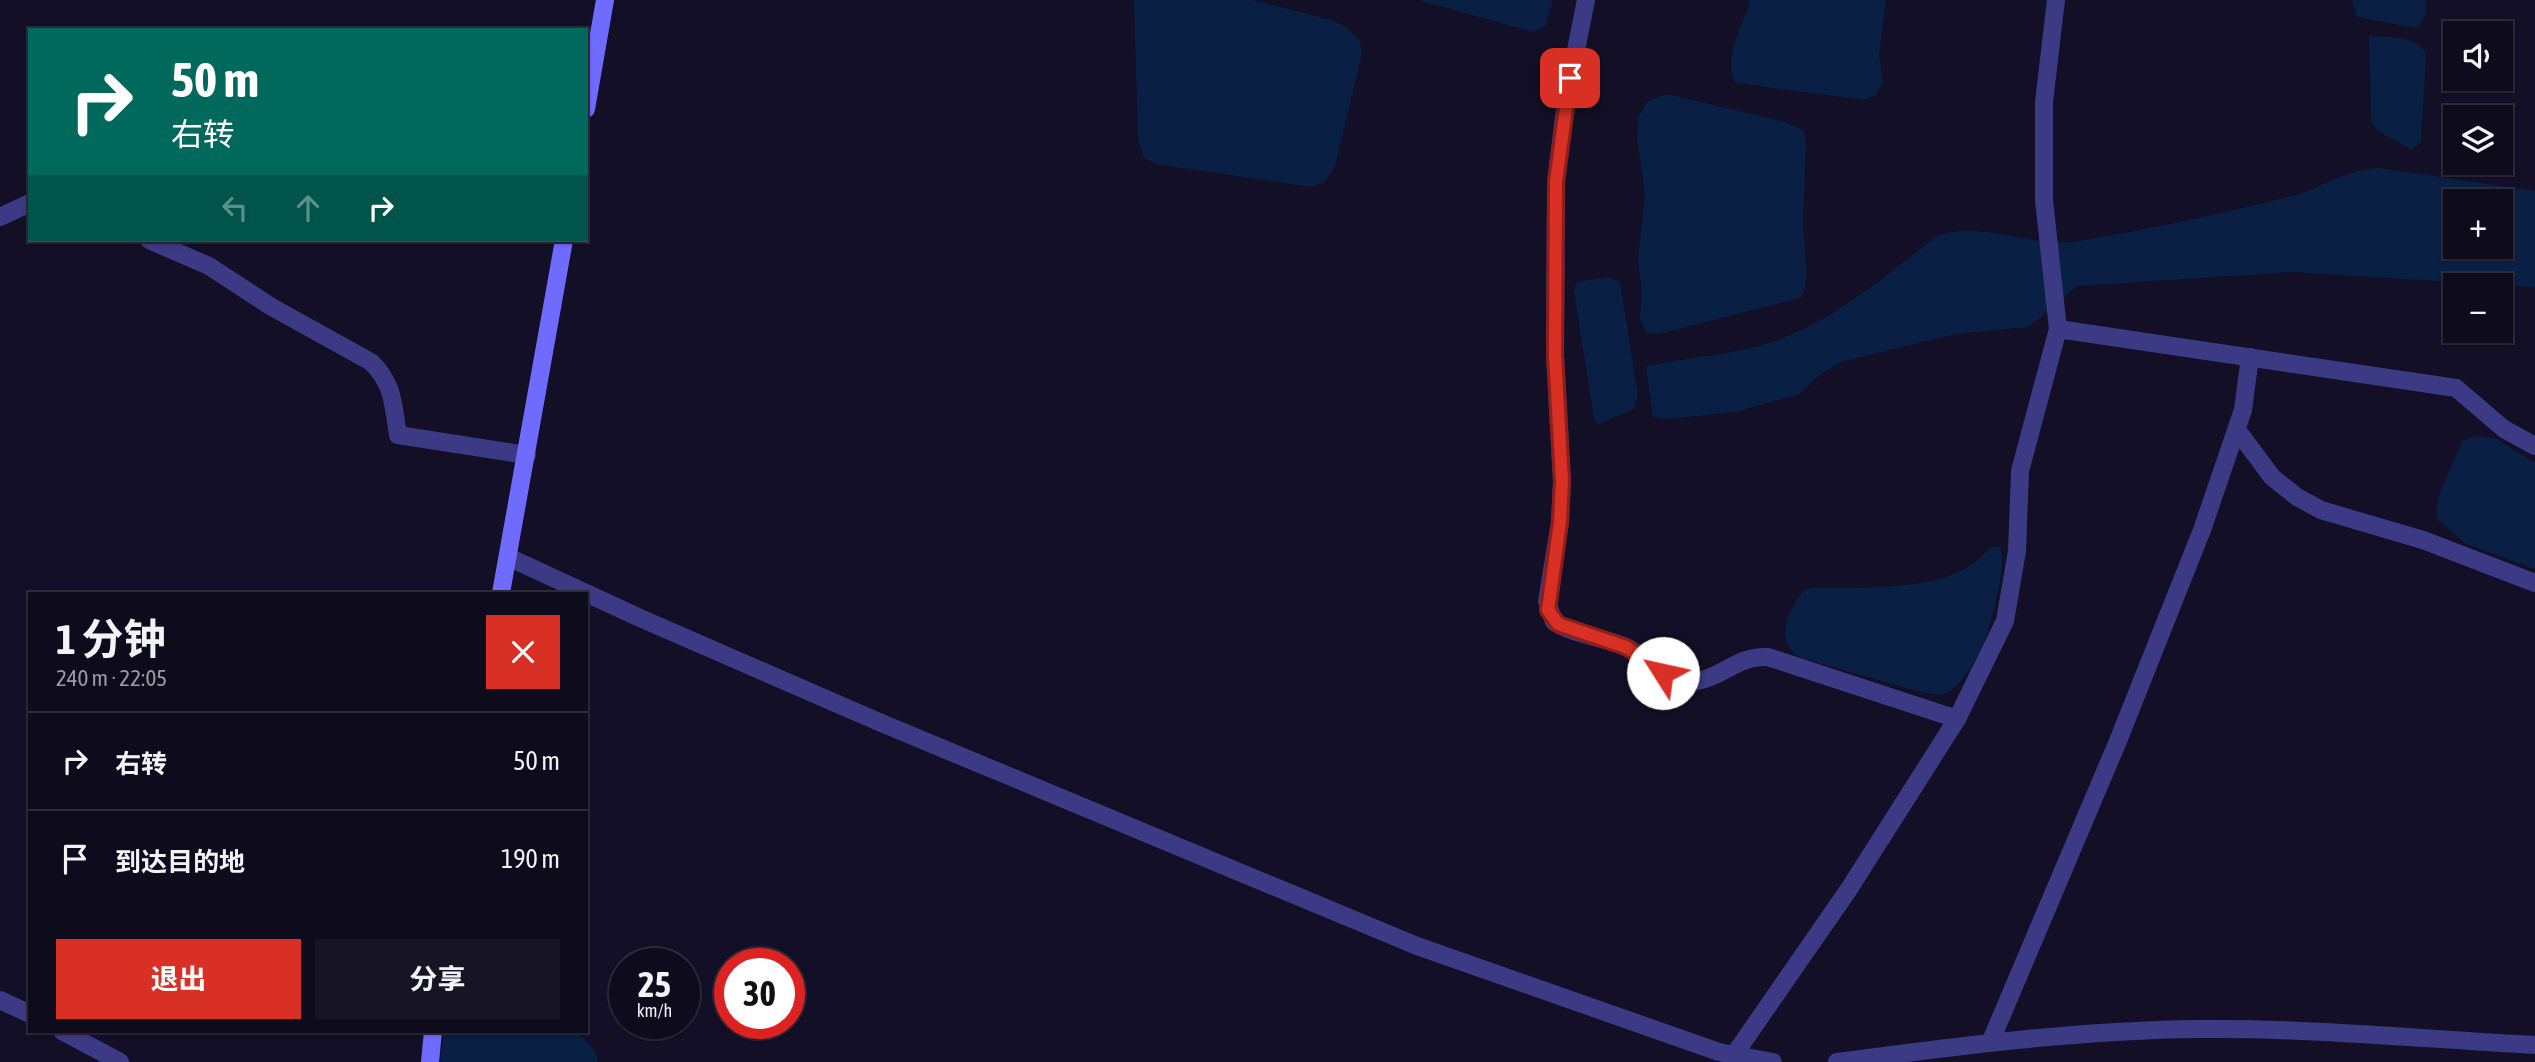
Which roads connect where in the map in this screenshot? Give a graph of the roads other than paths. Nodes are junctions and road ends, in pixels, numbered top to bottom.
1 (605, 0) edge
2 (1586, 0) edge
3 (2056, 0) edge
4 (588, 98) edge
5 (28, 204) edge
6 (0, 217) edge
7 (154, 242) edge
8 (564, 242) edge
9 (2058, 329) junction
10 (2250, 357) junction
11 (2237, 430) junction
12 (2535, 446) edge
13 (527, 455) junction
14 (508, 557) junction
15 (2535, 583) edge
16 (501, 592) edge
17 (584, 592) edge
18 (588, 594) edge
19 (1957, 719) junction
20 (0, 1000) edge
21 (28, 1013) edge
22 (66, 1033) edge
23 (433, 1033) edge
24 (1990, 1043) junction
25 (2535, 1045) edge
26 (1730, 1057) edge
27 (120, 1062) edge
28 (430, 1062) edge
29 (1773, 1062) edge
30 (1837, 1062) edge

1 - 4 street
2 - 19 street
3 - 9 street
5 - 6 street
7 - 13 street
8 - 13 street
9 - 10 street
9 - 19 street
10 - 11 street
10 - 12 street
11 - 15 street
11 - 24 street
13 - 14 street
14 - 16 street
14 - 17 street
18 - 26 street
19 - 26 street
20 - 21 street
22 - 27 street
23 - 28 street
24 - 25 street
24 - 30 street
26 - 29 street

